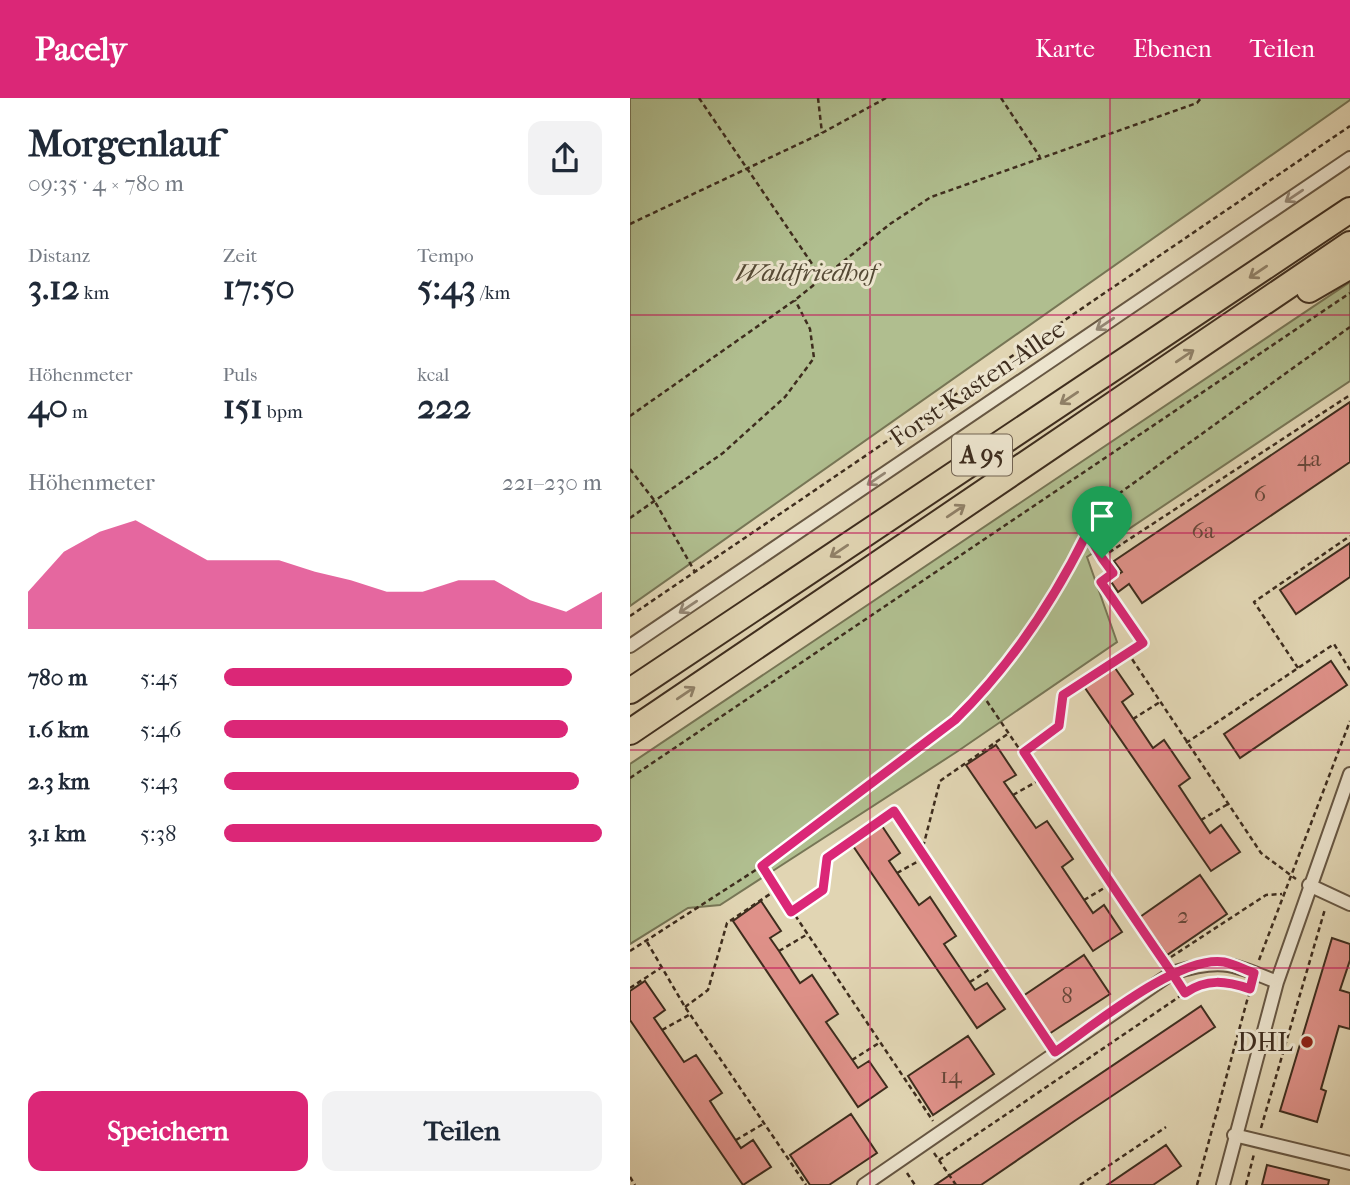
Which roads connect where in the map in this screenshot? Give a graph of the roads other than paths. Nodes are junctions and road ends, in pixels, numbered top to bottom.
1 (1350, 158) edge
2 (1350, 210) edge
3 (1350, 244) edge
4 (1350, 266) edge
5 (1232, 325) junction
6 (630, 646) edge
7 (630, 691) edge
8 (630, 732) edge
9 (1350, 774) edge
10 (1308, 885) junction
11 (1350, 904) edge
12 (1277, 982) junction
13 (1234, 1135) junction
14 (1350, 1163) edge
15 (864, 1185) edge
16 (1223, 1185) edge

1 -> 6 street, Forst-Kasten-Allee
2 -> 7 highway, A 95
3 - 5 highway, A 95
4 - 5 highway
8 -> 5 highway, A 95
9 - 10 street
10 - 11 street
10 - 12 street
12 - 13 street
12 - 15 street
13 - 14 street
13 - 16 street

